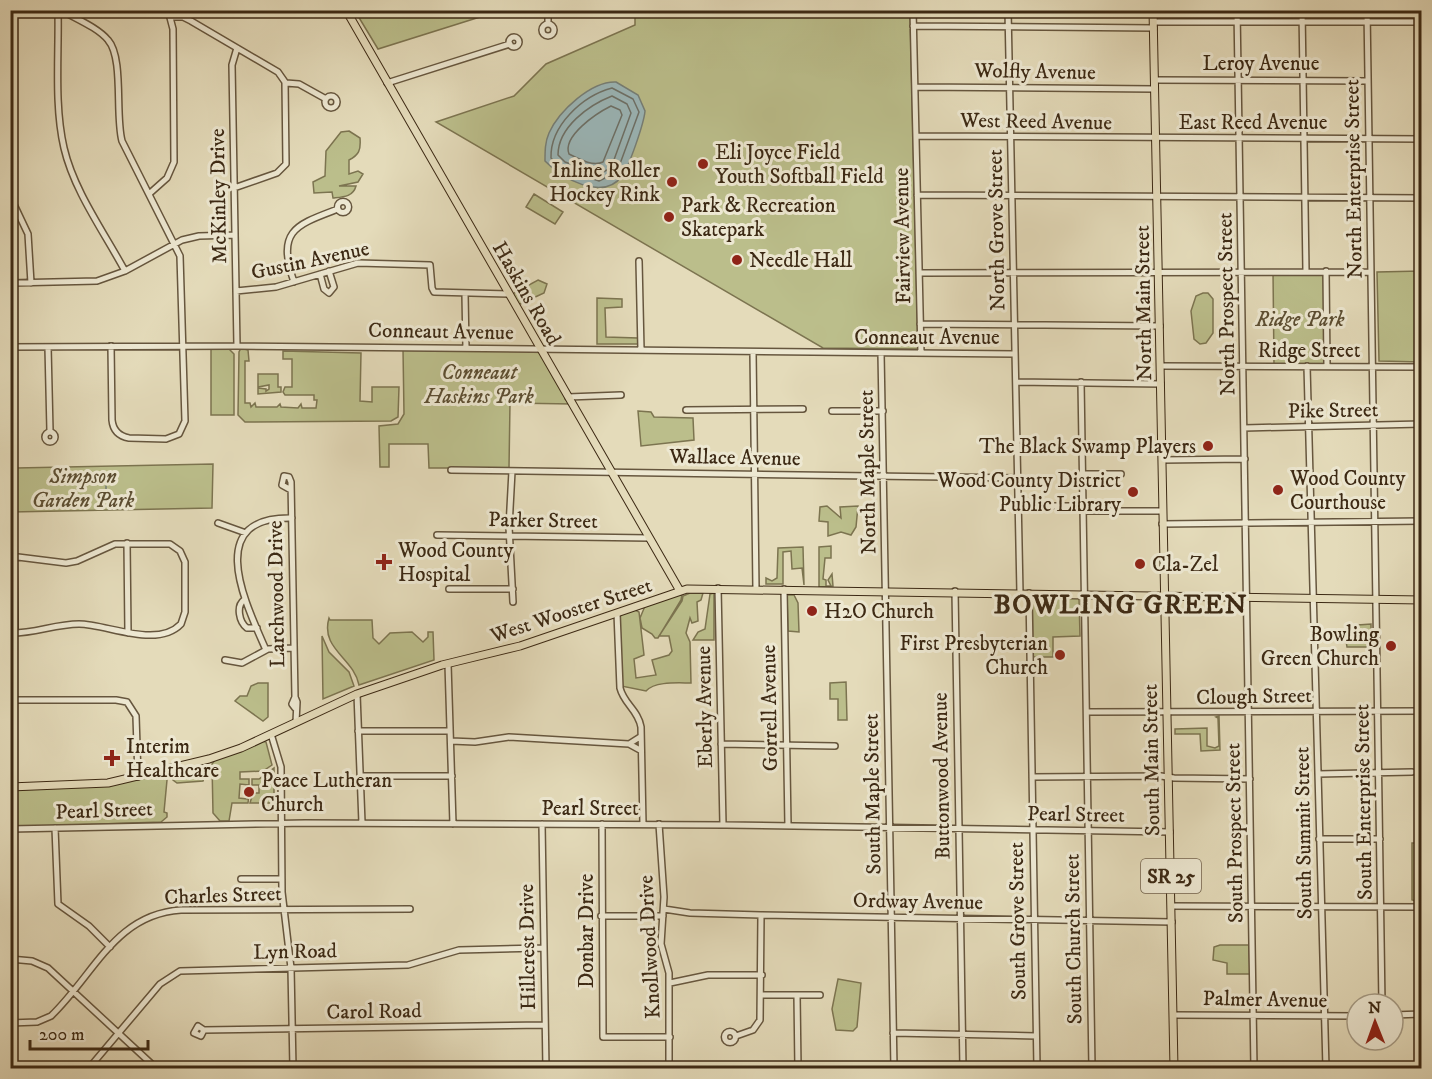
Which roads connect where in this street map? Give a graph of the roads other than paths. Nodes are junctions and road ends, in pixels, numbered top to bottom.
1 (59, 10) edge
2 (168, 10) edge
3 (346, 10) edge
4 (548, 10) edge
5 (913, 10) edge
6 (1008, 10) edge
7 (1153, 10) edge
8 (1237, 10) edge
9 (1302, 10) edge
10 (1367, 10) edge
11 (172, 17) junction
12 (1237, 22) junction
13 (1302, 22) junction
14 (1367, 22) junction
15 (1422, 22) edge
16 (548, 24) dead end
17 (1154, 25) junction
18 (913, 26) junction
19 (1008, 26) junction
20 (510, 44) dead end
21 (237, 48) junction
22 (1155, 80) junction
23 (1238, 80) junction
24 (1303, 80) junction
25 (1368, 81) junction
26 (286, 83) junction
27 (387, 83) junction
28 (915, 87) junction
29 (1009, 87) junction
30 (1155, 89) junction
31 (326, 99) dead end
32 (916, 136) junction
33 (1010, 138) junction
34 (1155, 138) junction
35 (1239, 138) junction
36 (1304, 139) junction
37 (1369, 139) junction
38 (1422, 139) edge
39 (234, 188) junction
40 (148, 194) junction
41 (917, 195) junction
42 (10, 196) edge
43 (1012, 196) junction
44 (1157, 197) junction
45 (1240, 197) junction
46 (1305, 198) junction
47 (1370, 198) junction
48 (1422, 198) edge
49 (338, 209) dead end
50 (235, 235) junction
51 (176, 243) junction
52 (639, 261) dead end
53 (125, 271) junction
54 (329, 271) junction
55 (1241, 271) junction
56 (1306, 271) junction
57 (1326, 271) junction
58 (1159, 272) junction
59 (1371, 272) junction
60 (919, 273) junction
61 (1014, 273) junction
62 (320, 274) junction
63 (31, 282) junction
64 (294, 282) junction
65 (10, 283) edge
66 (236, 291) junction
67 (465, 294) junction
68 (508, 294) junction
69 (920, 324) junction
70 (1014, 325) junction
71 (1160, 326) junction
72 (111, 346) junction
73 (183, 346) junction
74 (237, 346) junction
75 (10, 347) edge
76 (48, 347) junction
77 (466, 348) junction
78 (540, 349) junction
79 (641, 350) junction
80 (753, 352) junction
81 (881, 353) junction
82 (921, 353) junction
83 (1015, 354) junction
84 (1161, 366) junction
85 (1243, 366) junction
86 (1307, 366) junction
87 (1327, 366) junction
88 (1373, 367) junction
89 (1422, 367) edge
90 (1016, 382) junction
91 (1081, 382) junction
92 (1161, 384) junction
93 (621, 395) dead end
94 (568, 398) junction
95 (803, 409) dead end
96 (686, 410) dead end
97 (754, 410) junction
98 (832, 411) dead end
99 (882, 411) junction
100 (1422, 424) edge
101 (1308, 426) junction
102 (1374, 426) junction
103 (1244, 428) junction
104 (50, 431) dead end
105 (1245, 459) junction
106 (1162, 460) junction
107 (451, 470) dead end
108 (512, 471) junction
109 (612, 472) junction
110 (755, 474) junction
111 (1083, 474) junction
112 (1121, 474) dead end
113 (883, 476) junction
114 (1018, 478) junction
115 (291, 490) dead end
116 (1018, 506) junction
117 (1083, 509) junction
118 (1162, 511) junction
119 (292, 519) junction
120 (1422, 521) edge
121 (1376, 522) junction
122 (218, 523) dead end
123 (1246, 523) junction
124 (1310, 523) junction
125 (1162, 524) junction
126 (246, 533) junction
127 (437, 535) dead end
128 (510, 536) junction
129 (649, 538) junction
130 (127, 543) junction
131 (12, 556) edge
132 (718, 588) junction
133 (449, 589) dead end
134 (513, 589) junction
135 (756, 589) junction
136 (784, 589) junction
137 (680, 591) junction
138 (885, 591) junction
139 (954, 591) junction
140 (1020, 593) junction
141 (1029, 593) junction
142 (1085, 594) junction
143 (1163, 596) junction
144 (1247, 596) junction
145 (1312, 597) junction
146 (1377, 599) junction
147 (244, 600) junction
148 (1422, 600) edge
149 (513, 602) dead end
150 (617, 613) junction
151 (257, 628) junction
152 (13, 633) edge
153 (128, 633) junction
154 (294, 648) junction
155 (266, 650) junction
156 (225, 660) dead end
157 (448, 664) junction
158 (357, 694) junction
159 (10, 700) edge
160 (1377, 711) junction
161 (1422, 711) edge
162 (1087, 712) junction
163 (1249, 712) junction
164 (1316, 712) junction
165 (1167, 713) junction
166 (296, 722) junction
167 (358, 731) junction
168 (450, 731) junction
169 (271, 734) junction
170 (640, 737) junction
171 (451, 741) junction
172 (629, 744) junction
173 (721, 744) junction
174 (786, 745) junction
175 (835, 746) dead end
176 (640, 750) junction
177 (1412, 772) dead end
178 (1378, 773) junction
179 (1318, 774) junction
180 (360, 776) junction
181 (452, 776) junction
182 (1087, 776) junction
183 (138, 777) junction
184 (1032, 777) junction
185 (1168, 777) junction
186 (1250, 779) junction
187 (10, 787) edge
188 (280, 823) junction
189 (362, 823) junction
190 (453, 824) junction
191 (542, 824) junction
192 (603, 824) junction
193 (643, 824) junction
194 (658, 824) junction
195 (723, 825) junction
196 (788, 826) junction
197 (55, 828) junction
198 (890, 828) junction
199 (959, 828) junction
200 (10, 830) edge
201 (1032, 830) junction
202 (1088, 830) junction
203 (1170, 832) junction
204 (1319, 839) junction
205 (1380, 839) junction
206 (241, 879) dead end
207 (282, 879) junction
208 (1171, 906) junction
209 (1252, 906) junction
210 (1321, 906) junction
211 (1381, 906) junction
212 (1422, 907) edge
213 (283, 909) junction
214 (410, 909) dead end
215 (663, 912) junction
216 (761, 915) junction
217 (601, 916) junction
218 (891, 918) junction
219 (960, 918) junction
220 (1034, 920) junction
221 (1089, 921) junction
222 (1172, 922) junction
223 (110, 946) junction
224 (543, 948) junction
225 (10, 959) edge
226 (291, 968) junction
227 (762, 975) junction
228 (670, 983) junction
229 (73, 991) junction
230 (1382, 992) edge
231 (761, 995) junction
232 (797, 995) junction
233 (820, 995) dead end
234 (1422, 1014) edge
235 (1173, 1015) junction
236 (1253, 1015) junction
237 (1405, 1015) edge
238 (1324, 1016) junction
239 (1345, 1016) edge
240 (10, 1023) edge
241 (545, 1025) junction
242 (292, 1029) junction
243 (204, 1030) dead end
244 (118, 1033) junction
245 (893, 1033) junction
246 (962, 1035) junction
247 (736, 1036) dead end
248 (1036, 1036) junction
249 (670, 1037) junction
250 (89, 1068) edge
251 (156, 1068) edge
252 (293, 1068) edge
253 (546, 1068) edge
254 (669, 1068) edge
255 (798, 1068) edge
256 (894, 1068) edge
257 (963, 1068) edge
258 (1037, 1068) edge
259 (1092, 1068) edge
260 (1174, 1068) edge
261 (1254, 1068) edge
262 (1326, 1068) edge

1 - 40 street
1 - 53 street
2 - 11 street
3 - 27 main road, Haskins Road
4 - 16 street
5 - 18 street, Fairview Avenue
6 - 19 street, North Grove Street
7 - 17 main road, North Main Street
8 - 12 street, North Prospect Street
9 - 13 street
10 - 14 street, North Enterprise Street
11 - 21 street
11 - 40 street
12 - 13 street
12 - 17 street
12 - 23 street, North Prospect Street
13 - 14 street
13 - 24 street
14 - 15 street
14 - 25 street, North Enterprise Street
17 - 19 street
17 - 22 main road, North Main Street
18 - 19 street
18 - 28 street, Fairview Avenue
19 - 29 street, North Grove Street
20 - 27 street
21 - 26 street
21 - 39 street, McKinley Drive
22 - 23 street, Leroy Avenue
22 - 30 main road, North Main Street
23 - 24 street, Leroy Avenue
23 - 35 street, North Prospect Street
24 - 25 street, Leroy Avenue
24 - 36 street
25 - 37 street, North Enterprise Street
26 - 31 street
26 - 39 street
27 - 68 main road, Haskins Road
28 - 29 street, Wolfly Avenue
28 - 32 street, Fairview Avenue
29 - 30 street, Wolfly Avenue
29 - 33 street, North Grove Street
30 - 34 main road, North Main Street
32 - 33 street, West Reed Avenue
32 - 41 street, Fairview Avenue
33 - 34 street, West Reed Avenue
33 - 43 street, North Grove Street
34 - 35 street, East Reed Avenue
34 - 44 main road, North Main Street
35 - 36 street, East Reed Avenue
35 - 45 street, North Prospect Street
36 - 37 street, East Reed Avenue
36 - 46 street
37 - 38 street, East Reed Avenue
37 - 47 street, North Enterprise Street
39 - 50 street, McKinley Drive
40 - 51 street
41 - 43 street
41 - 60 street, Fairview Avenue
42 - 63 street
43 - 44 street
43 - 61 street, North Grove Street
44 - 45 street
44 - 58 main road, North Main Street
45 - 46 street
45 - 55 street, North Prospect Street
46 - 47 street
46 - 56 street
47 - 48 street
47 - 59 street, North Enterprise Street
49 - 64 street
50 - 51 street
50 - 66 street, McKinley Drive
51 - 53 street
51 - 73 street
52 - 79 street
53 - 63 street
54 - 62 street, Gustin Avenue
54 - 62 street
54 - 67 street, Gustin Avenue
55 - 56 street
55 - 58 street
55 - 85 street, North Prospect Street
56 - 57 street
57 - 59 street
57 - 87 street
58 - 61 street
58 - 71 main road, North Main Street
59 - 88 street, North Enterprise Street
60 - 61 street
60 - 69 street, Fairview Avenue
61 - 70 street, North Grove Street
62 - 64 street, Gustin Avenue
63 - 65 street
64 - 66 street, Gustin Avenue
66 - 74 street, McKinley Drive
67 - 68 street, Gustin Avenue
67 - 77 street
68 - 78 main road, Haskins Road
69 - 70 street
69 - 82 street, Fairview Avenue
70 - 71 street
70 - 83 street, North Grove Street
71 - 84 main road, North Main Street
72 - 73 street, Conneaut Avenue
72 - 73 street
72 - 76 street, Conneaut Avenue
73 - 74 street, Conneaut Avenue
74 - 77 street, Conneaut Avenue
75 - 76 street, Conneaut Avenue
76 - 104 street
77 - 78 street, Conneaut Avenue
78 - 79 street, Conneaut Avenue
78 - 94 main road, Haskins Road
79 - 80 street, Conneaut Avenue
80 - 81 street, Conneaut Avenue
80 - 97 street
81 - 82 street, Conneaut Avenue
81 - 99 street, North Maple Street
82 - 83 street, Conneaut Avenue
83 - 90 street, North Grove Street
84 - 85 street, Ridge Street
84 - 92 main road, North Main Street
85 - 86 street, Ridge Street
85 - 103 street, North Prospect Street
86 - 87 street, Ridge Street
86 - 101 street, South Summit Street
87 - 88 street, Ridge Street
88 - 89 street, Ridge Street
88 - 102 street, North Enterprise Street
90 - 91 street
90 - 114 street, North Grove Street
91 - 92 street
91 - 111 street, South Church Street
92 - 106 main road, North Main Street
93 - 94 street
94 - 109 main road, Haskins Road
95 - 97 street
96 - 97 street
97 - 110 street
98 - 99 street
99 - 113 street, North Maple Street
100 - 102 street, Pike Street
101 - 102 street, Pike Street
101 - 103 street, Pike Street
101 - 124 street, South Summit Street
102 - 121 street, North Enterprise Street
103 - 105 street, North Prospect Street
105 - 106 street
105 - 123 street, North Prospect Street
106 - 118 main road, North Main Street
107 - 108 street, Wallace Avenue
108 - 109 street, Wallace Avenue
108 - 128 street
109 - 110 street, Wallace Avenue
109 - 129 main road, Haskins Road
110 - 113 street, Wallace Avenue
110 - 135 street
111 - 112 street
111 - 117 street, South Church Street
113 - 114 street, Wallace Avenue
113 - 138 street, North Maple Street
114 - 116 street, North Grove Street
115 - 119 street, Larchwood Drive
116 - 117 street
116 - 140 street, North Grove Street
117 - 118 street
117 - 142 street, South Church Street
118 - 125 main road, North Main Street
119 - 126 street
119 - 154 street, Larchwood Drive
120 - 121 street
121 - 124 street
121 - 146 street, North Enterprise Street
122 - 126 street
123 - 124 street
123 - 125 street
123 - 144 street, North Prospect Street
124 - 145 street, South Summit Street
125 - 143 main road, North Main Street
126 - 147 street
127 - 128 street, Parker Street
128 - 129 street, Parker Street
128 - 134 street
129 - 137 main road, Haskins Road
130 - 131 street
130 - 153 street
130 - 153 street
131 - 152 street
132 - 135 main road, West Wooster Street
132 - 137 main road, West Wooster Street
132 - 173 street, Eberly Avenue
133 - 134 street
134 - 149 street
135 - 136 main road, West Wooster Street
136 - 138 main road, West Wooster Street
136 - 174 street, Gorrell Avenue
137 - 150 main road, West Wooster Street
138 - 139 main road, West Wooster Street
138 - 198 street, South Maple Street
139 - 140 main road, West Wooster Street
139 - 199 street, Buttonwood Avenue
140 - 141 main road, West Wooster Street
141 - 142 main road, West Wooster Street
141 - 184 street, South Grove Street
142 - 143 main road, West Wooster Street
142 - 162 street, South Church Street
143 - 144 main road, West Wooster Street
143 - 165 main road, South Main Street / SR 25
144 - 145 main road, West Wooster Street
144 - 163 street, South Prospect Street
145 - 146 main road, West Wooster Street
145 - 164 street, South Summit Street
146 - 148 main road, West Wooster Street
146 - 160 street, South Enterprise Street
147 - 151 street
147 - 151 street
150 - 157 main road, West Wooster Street
150 - 170 street
151 - 155 street
152 - 153 street
154 - 155 street
154 - 166 street, Larchwood Drive
155 - 156 street
157 - 158 main road, West Wooster Street
157 - 168 street
158 - 166 main road, West Wooster Street
158 - 167 street
159 - 183 street
160 - 161 street, Clough Street
160 - 164 street, Clough Street
160 - 178 street, South Enterprise Street
162 - 165 street, Clough Street
162 - 182 street, South Church Street
163 - 164 street, Clough Street
163 - 165 street, Clough Street
163 - 186 street, South Prospect Street
164 - 179 street, South Summit Street
165 - 185 main road, South Main Street / SR 25
166 - 169 main road, West Wooster Street
167 - 168 street
167 - 180 street
168 - 171 street
169 - 183 main road, West Wooster Street
169 - 188 street
170 - 172 street
170 - 176 street
171 - 172 street
171 - 181 street
172 - 176 street
173 - 174 street
173 - 195 street, Eberly Avenue
174 - 175 street
174 - 196 street, Gorrell Avenue
176 - 193 street
177 - 178 street
178 - 179 street
178 - 205 street, South Enterprise Street
179 - 204 street, South Summit Street
180 - 181 street
180 - 189 street
181 - 190 street
182 - 184 street
182 - 185 street
182 - 202 street, South Church Street
183 - 187 main road, West Wooster Street
184 - 201 street, South Grove Street
185 - 186 street
185 - 203 main road, South Main Street / SR 25
186 - 209 street, South Prospect Street
188 - 189 street, Pearl Street
188 - 197 street, Pearl Street
188 - 207 street
189 - 190 street, Pearl Street
190 - 191 street, Pearl Street
191 - 192 street, Pearl Street
191 - 224 street, Hillcrest Drive
192 - 193 street, Pearl Street
192 - 217 street, Donbar Drive
193 - 194 street, Pearl Street
194 - 195 street, Pearl Street
194 - 215 street, Knollwood Drive
195 - 196 street, Pearl Street
196 - 198 street, Pearl Street
197 - 200 street, Pearl Street
197 - 223 street
198 - 199 street, Pearl Street
198 - 218 street, South Maple Street
199 - 201 street, Pearl Street
199 - 219 street, Buttonwood Avenue
201 - 202 street, Pearl Street
201 - 220 street, South Grove Street
202 - 203 street, Pearl Street
202 - 221 street, South Church Street
203 - 208 main road, South Main Street / SR 25
204 - 205 street
204 - 210 street, South Summit Street
205 - 211 street, South Enterprise Street
206 - 207 street
207 - 213 street
208 - 209 street
208 - 222 main road, South Main Street / SR 25
209 - 210 street
209 - 236 street, South Prospect Street
210 - 211 street
210 - 238 street, South Summit Street
211 - 212 street
211 - 230 street, South Enterprise Street
213 - 214 street, Charles Street
213 - 223 street, Charles Street
213 - 226 street
215 - 216 street, Ordway Avenue
215 - 217 street, Ordway Avenue
215 - 228 street, Knollwood Drive
216 - 218 street, Ordway Avenue
216 - 227 street
217 - 249 street, Donbar Drive
218 - 219 street, Ordway Avenue
218 - 245 street, South Maple Street
219 - 220 street, Ordway Avenue
219 - 246 street, Buttonwood Avenue
220 - 221 street, Ordway Avenue
220 - 248 street, South Grove Street
221 - 222 street, Ordway Avenue
221 - 259 street, South Church Street
222 - 235 main road, South Main Street / SR 25
223 - 229 street, Charles Street
224 - 226 street, Lyn Road
224 - 241 street, Hillcrest Drive
225 - 229 street
226 - 242 street
226 - 244 street, Lyn Road
227 - 228 street
227 - 231 street
228 - 249 street, Knollwood Drive
229 - 240 street, Charles Street
229 - 244 street
231 - 232 street
231 - 247 street
232 - 233 street
232 - 255 street
234 - 237 street
235 - 236 street, Palmer Avenue
235 - 260 main road, South Main Street / SR 25
236 - 238 street, Palmer Avenue
236 - 261 street, South Prospect Street
238 - 239 street, Palmer Avenue
238 - 262 street, South Summit Street
241 - 242 street, Carol Road
241 - 253 street, Hillcrest Drive
242 - 243 street, Carol Road
242 - 252 street
244 - 250 street, Lyn Road
244 - 251 street
245 - 246 street
245 - 256 street, South Maple Street
246 - 248 street
246 - 257 street, Buttonwood Avenue
248 - 258 street, South Grove Street
249 - 254 street, Knollwood Drive

